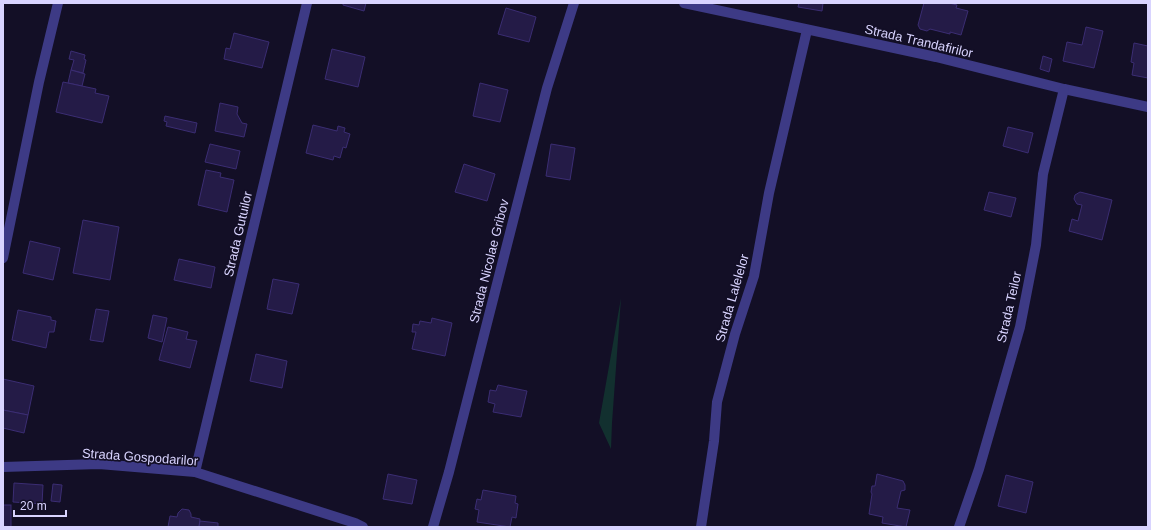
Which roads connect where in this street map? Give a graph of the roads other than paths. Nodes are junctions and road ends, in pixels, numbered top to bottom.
1 (58, 3) edge
2 (307, 3) edge
3 (574, 3) edge
4 (684, 3) edge
5 (808, 30) junction
6 (1064, 89) junction
7 (1148, 107) edge
8 (3, 258) edge
9 (3, 467) edge
10 (195, 472) junction
11 (363, 527) edge
12 (433, 527) edge
13 (701, 527) edge
14 (959, 527) edge

1 - 8 street
2 - 10 street, Strada Gutuilor
3 - 12 street, Strada Nicolae Gribov
4 - 5 street, Strada Trandafirilor
5 - 6 street, Strada Trandafirilor
5 - 13 street, Strada Lalelelor
6 - 7 street, Strada Trandafirilor
6 - 14 street, Strada Teilor
9 - 10 street, Strada Gospodarilor
10 - 11 street, Strada Gospodarilor

